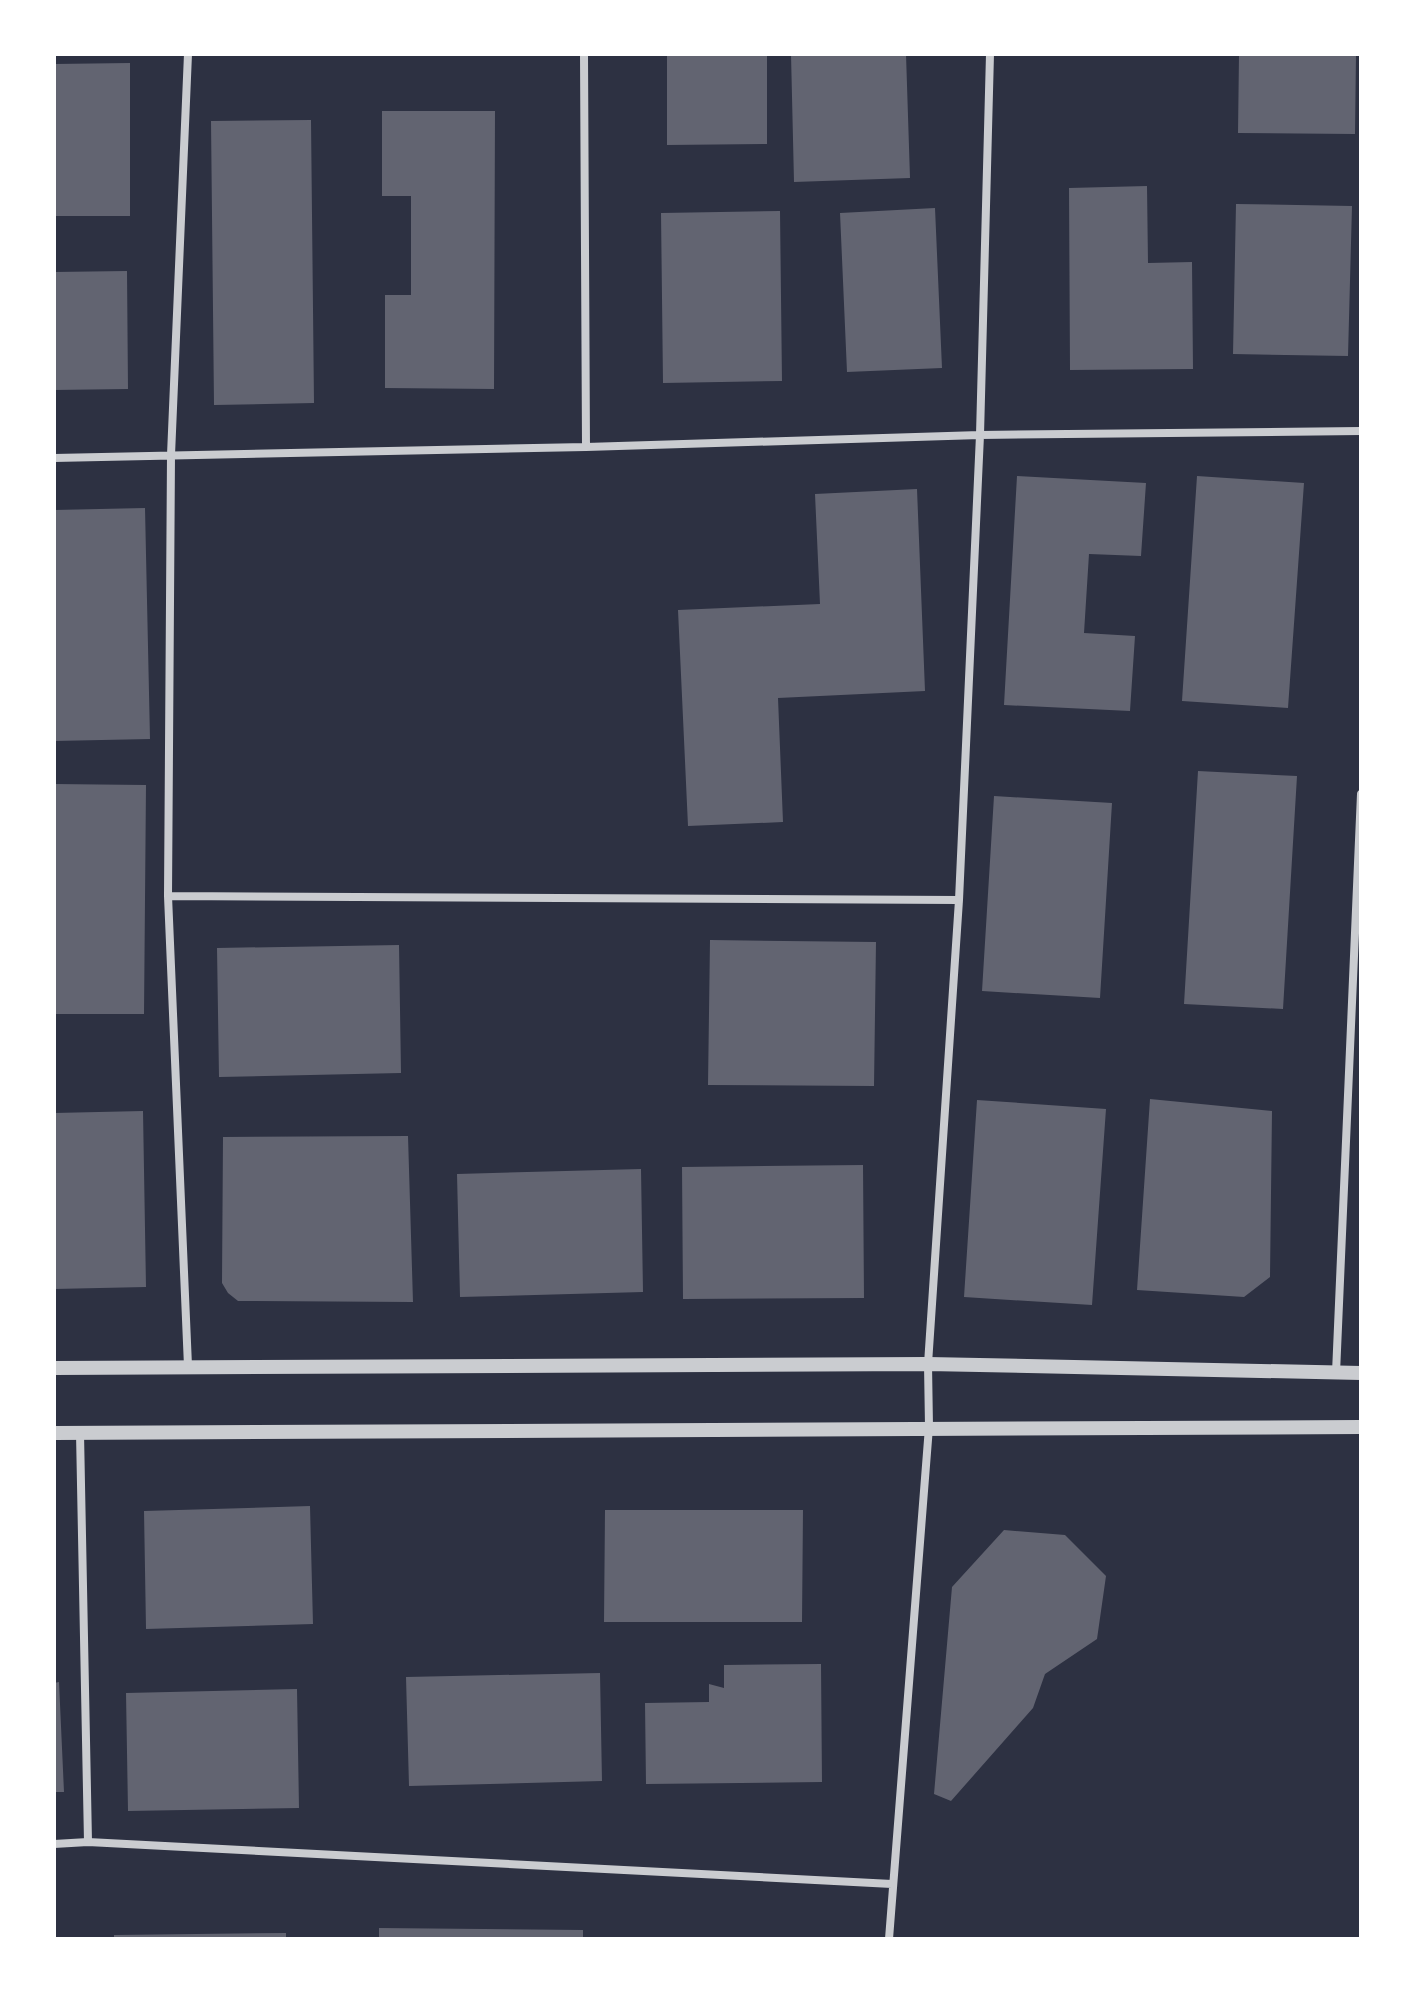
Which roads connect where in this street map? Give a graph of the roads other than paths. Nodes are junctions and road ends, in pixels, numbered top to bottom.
1 (188, 54) edge
2 (584, 54) edge
3 (990, 54) edge
4 (1361, 431) edge
5 (980, 435) junction
6 (586, 447) junction
7 (171, 455) junction
8 (54, 458) edge
9 (1361, 794) edge
10 (168, 896) junction
11 (959, 900) junction
12 (928, 1364) junction
13 (188, 1366) junction
14 (54, 1368) edge
15 (1336, 1373) junction
16 (1361, 1373) edge
17 (929, 1427) junction
18 (1361, 1427) edge
19 (54, 1433) edge
20 (80, 1433) junction
21 (88, 1842) junction
22 (54, 1844) edge
23 (892, 1884) junction
24 (889, 1939) edge

1 - 7 street
2 - 6 street
3 - 5 street
4 - 5 street
5 - 6 street
5 - 11 street
6 - 7 street
7 - 8 street
7 - 10 street
9 - 15 street
10 - 11 street
10 - 13 street
11 - 12 street
12 - 13 street
12 - 15 street
12 - 17 street
13 - 14 street
15 - 16 street
17 - 18 street
17 - 20 street
17 - 23 street
19 - 20 street
20 - 21 street
21 - 22 street
21 - 23 street
23 - 24 street

